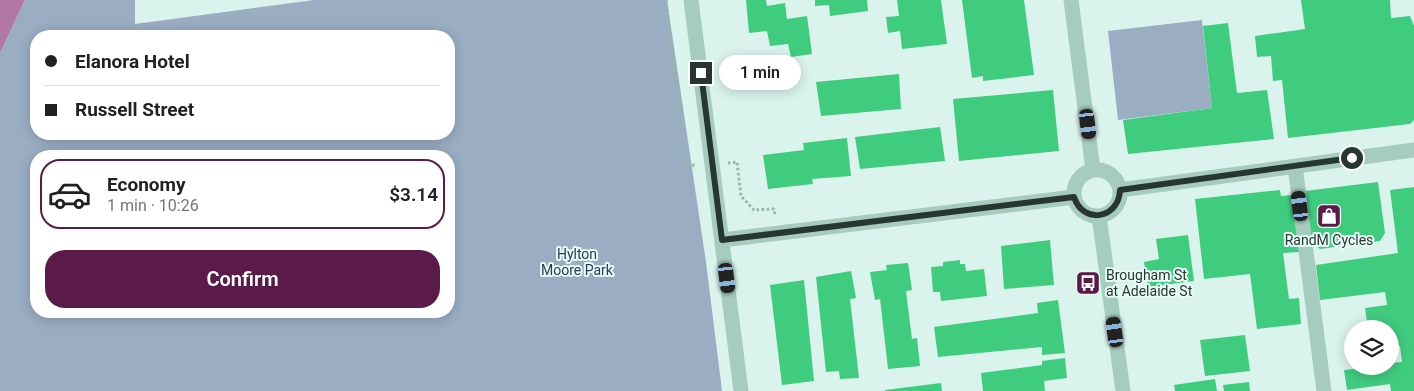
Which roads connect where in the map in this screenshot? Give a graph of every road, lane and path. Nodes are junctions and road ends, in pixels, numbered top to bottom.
1 (666, 0) edge
2 (691, 0) edge
3 (1071, 0) edge
4 (1414, 150) edge
5 (737, 162) dead end
6 (684, 166) dead end
7 (1295, 166) junction
8 (1094, 170) junction
9 (1120, 190) junction
10 (1074, 197) junction
11 (774, 209) dead end
12 (1099, 216) junction
13 (722, 240) junction
14 (741, 391) edge
15 (1123, 391) edge
16 (1324, 391) edge

1 - 6 path
2 - 13 street
3 - 8 street
4 - 7 street
5 - 11 path
7 - 9 street
7 - 16 street
8 - 9 street
8 - 10 street
9 - 12 street
10 - 12 street
10 - 13 street
12 - 15 street
13 - 14 street

